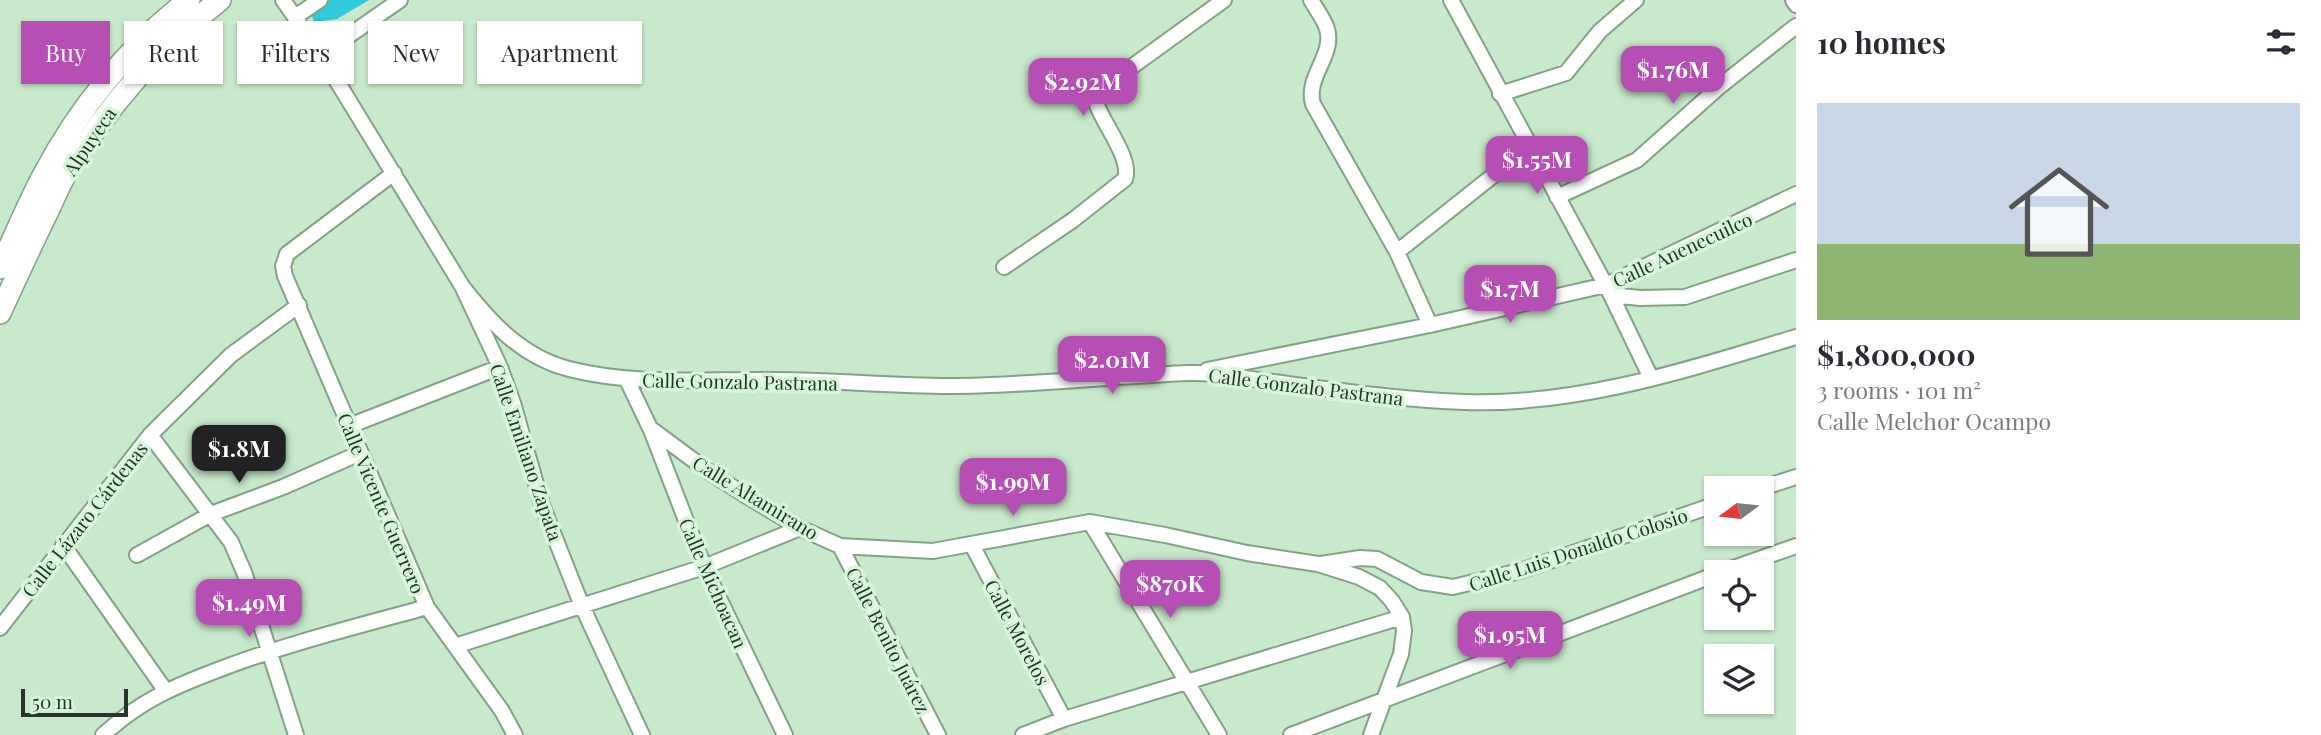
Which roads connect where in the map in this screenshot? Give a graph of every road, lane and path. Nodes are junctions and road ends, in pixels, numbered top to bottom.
1 (189, 0) edge
2 (220, 0) edge
3 (283, 0) edge
4 (320, 0) edge
5 (400, 0) edge
6 (1224, 0) edge
7 (1311, 0) edge
8 (1451, 0) edge
9 (1636, 0) edge
10 (1793, 0) edge
11 (1796, 5) edge
12 (295, 17) junction
13 (298, 21) edge
14 (1796, 26) edge
15 (354, 32) edge
16 (339, 84) edge
17 (1500, 94) junction
18 (1529, 147) junction
19 (394, 173) junction
20 (1796, 194) edge
21 (1557, 197) junction
22 (1397, 252) junction
23 (1796, 260) edge
24 (1004, 267) dead end
25 (0, 268) edge
26 (462, 286) junction
27 (1609, 290) junction
28 (299, 305) junction
29 (0, 313) edge
30 (1430, 325) junction
31 (1796, 337) edge
32 (500, 367) junction
33 (1195, 373) junction
34 (1651, 378) junction
35 (627, 380) junction
36 (349, 426) junction
37 (650, 428) junction
38 (150, 435) junction
39 (360, 453) junction
40 (1796, 477) edge
41 (1774, 484) edge
42 (1704, 508) edge
43 (211, 514) junction
44 (1090, 522) junction
45 (800, 528) junction
46 (63, 545) junction
47 (972, 545) junction
48 (1796, 545) edge
49 (840, 546) junction
50 (137, 555) dead end
51 (1755, 560) edge
52 (1318, 564) junction
53 (704, 567) junction
54 (1704, 579) edge
55 (582, 606) junction
56 (427, 607) junction
57 (1402, 617) junction
58 (0, 628) edge
59 (455, 646) junction
60 (269, 650) junction
61 (1187, 682) junction
62 (165, 690) junction
63 (1384, 701) junction
64 (1064, 719) junction
65 (103, 735) edge
66 (296, 735) edge
67 (515, 735) edge
68 (642, 735) edge
69 (785, 735) edge
70 (938, 735) edge
71 (1023, 735) edge
72 (1219, 735) edge
73 (1291, 735) edge
74 (1371, 735) edge

1 - 25 main road, Alpuyeca
2 - 29 main road, Alpuyeca
3 - 12 street, Calle Emiliano Zapata
4 - 12 street
5 - 15 street
6 - 24 street
7 - 22 street
8 - 17 street
9 - 17 street
10 - 11 street
12 - 13 street, Calle Emiliano Zapata
14 - 21 street
16 - 19 street, Calle Emiliano Zapata
17 - 18 street
18 - 21 street
18 - 22 street
19 - 26 street, Calle Emiliano Zapata
19 - 28 street, Calle Vicente Guerrero
20 - 27 street, Calle Anenecuilco
21 - 27 street
22 - 30 street
23 - 27 street
26 - 32 street, Calle Emiliano Zapata
26 - 35 street, Calle Gonzalo Pastrana
27 - 30 street, Calle Anenecuilco
27 - 34 street
28 - 36 street, Calle Vicente Guerrero
28 - 38 street, Calle Lázaro Cárdenas
30 - 33 street, Calle Anenecuilco
31 - 34 street, Calle Gonzalo Pastrana
32 - 36 street
32 - 55 street, Calle Emiliano Zapata
33 - 34 street, Calle Gonzalo Pastrana
33 - 35 street, Calle Gonzalo Pastrana
35 - 37 street, Calle Altamirano
36 - 39 street, Calle Vicente Guerrero
37 - 45 street, Calle Altamirano
37 - 53 street, Calle Michoacan
38 - 43 street
38 - 46 street, Calle Lázaro Cárdenas
39 - 43 street
39 - 56 street, Calle Vicente Guerrero
40 - 41 street
42 - 52 street, Calle Luis Donaldo Colosio
43 - 50 street
43 - 60 street
44 - 47 street, Calle Altamirano
44 - 52 street, Calle Altamirano
44 - 61 street
45 - 49 street, Calle Altamirano
45 - 53 street
46 - 58 street, Calle Lázaro Cárdenas
46 - 62 street
47 - 49 street, Calle Altamirano
47 - 64 street, Calle Morelos
48 - 51 street
49 - 70 street, Calle Benito Juárez
52 - 57 street, Calle Altamirano
53 - 55 street
53 - 69 street, Calle Michoacan
54 - 63 street
55 - 59 street
55 - 68 street, Calle Emiliano Zapata
56 - 59 street, Calle Vicente Guerrero
56 - 60 street
57 - 61 street
57 - 63 street
59 - 67 street, Calle Vicente Guerrero
60 - 62 street
60 - 66 street
61 - 64 street
61 - 72 street
62 - 65 street
63 - 73 street
63 - 74 street
64 - 71 street

